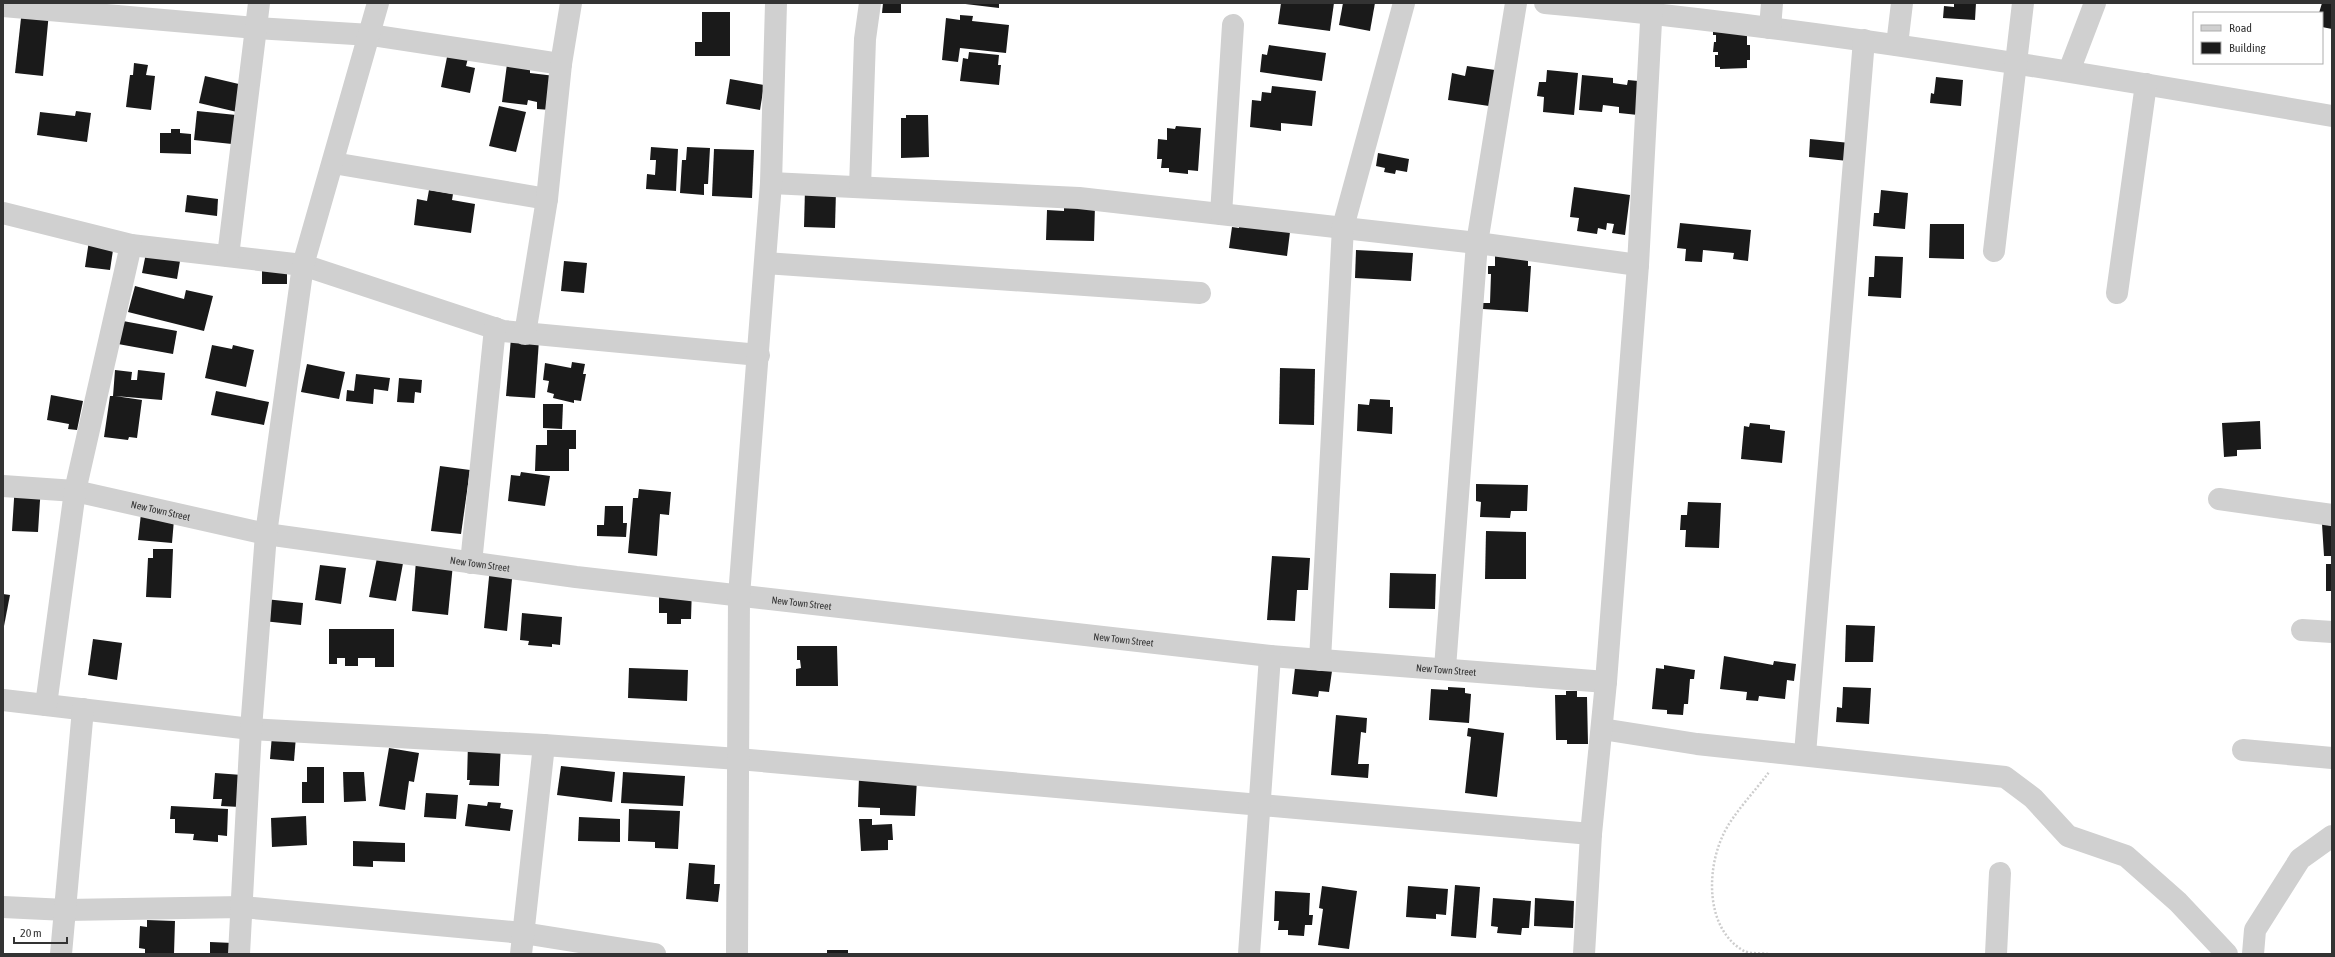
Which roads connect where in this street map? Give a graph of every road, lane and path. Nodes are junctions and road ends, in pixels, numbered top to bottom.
1 (259, 3) edge
2 (378, 3) edge
3 (571, 3) edge
4 (776, 3) edge
5 (870, 3) edge
6 (1404, 3) edge
7 (1516, 3) edge
8 (1545, 3) edge
9 (1772, 3) edge
10 (1902, 3) edge
11 (2023, 3) edge
12 (2095, 3) edge
13 (3, 6) edge
14 (1652, 8) edge
15 (1233, 25) dead end
16 (256, 28) junction
17 (1770, 28) junction
18 (371, 35) junction
19 (1864, 40) junction
20 (1897, 45) junction
21 (561, 64) junction
22 (2015, 64) junction
23 (2069, 71) junction
24 (2146, 84) junction
25 (2332, 116) edge
26 (333, 163) junction
27 (771, 183) junction
28 (860, 187) junction
29 (547, 199) junction
30 (3, 213) edge
31 (1221, 214) junction
32 (1343, 227) junction
33 (1477, 243) junction
34 (131, 245) junction
35 (1994, 251) dead end
36 (228, 256) junction
37 (766, 263) junction
38 (303, 265) junction
39 (1638, 265) junction
40 (1200, 293) dead end
41 (2117, 293) dead end
42 (495, 328) junction
43 (525, 334) junction
44 (759, 355) junction
45 (3, 486) edge
46 (75, 491) junction
47 (2220, 499) dead end
48 (2332, 515) edge
49 (266, 534) junction
50 (471, 563) junction
51 (739, 596) junction
52 (2302, 630) dead end
53 (2332, 632) edge
54 (1270, 656) junction
55 (1320, 660) junction
56 (1445, 668) junction
57 (1606, 682) junction
58 (3, 700) edge
59 (46, 705) junction
60 (83, 709) junction
61 (251, 729) junction
62 (1602, 729) junction
63 (544, 745) junction
64 (2243, 750) dead end
65 (1784, 753) junction
66 (1805, 754) junction
67 (2332, 758) edge
68 (738, 759) junction
69 (1260, 805) junction
70 (1591, 834) junction
71 (2332, 836) edge
72 (2000, 873) dead end
73 (3, 907) edge
74 (242, 908) junction
75 (66, 910) junction
76 (522, 943) edge
77 (61, 954) edge
78 (239, 954) edge
79 (655, 954) edge
80 (737, 954) edge
81 (1249, 954) edge
82 (1584, 954) edge
83 (1768, 954) edge
84 (1996, 954) edge
85 (2227, 954) edge
86 (2253, 954) edge

1 - 16 street
2 - 18 street
3 - 21 street
4 - 27 street
5 - 28 street
6 - 32 street
7 - 33 street
8 - 14 street
9 - 17 street
10 - 20 street
11 - 22 street
12 - 23 street
13 - 16 street
14 - 17 street
14 - 39 street
15 - 31 street
16 - 18 street
16 - 36 street
17 - 19 street
18 - 21 street
18 - 26 street
19 - 20 street
19 - 66 street
20 - 22 street
21 - 29 street
22 - 23 street
22 - 35 street
23 - 24 street
24 - 25 street
24 - 41 street
26 - 29 street
26 - 38 street
27 - 28 street
27 - 37 street
28 - 31 street
29 - 43 street
30 - 34 street
31 - 32 street
32 - 33 street
32 - 55 street
33 - 39 street
33 - 56 street
34 - 36 street
34 - 46 street
36 - 38 street
37 - 40 street
37 - 44 street
38 - 42 street
38 - 49 street
39 - 57 street
42 - 43 street
42 - 50 street
43 - 44 street
44 - 51 street
45 - 46 street, New Town Street
46 - 49 street, New Town Street
46 - 59 street
47 - 48 street
49 - 50 street, New Town Street
49 - 61 street
50 - 51 street, New Town Street
51 - 54 street, New Town Street
51 - 68 street
52 - 53 street
54 - 55 street, New Town Street
54 - 69 street
55 - 56 street, New Town Street
56 - 57 street, New Town Street
57 - 62 street
58 - 59 street
59 - 60 street
60 - 61 street
60 - 75 street
61 - 63 street
61 - 74 street
62 - 65 street
62 - 70 street
63 - 68 street
63 - 76 street
64 - 67 street
65 - 66 street
65 - 83 path
66 - 85 street
68 - 69 street
68 - 80 street
69 - 70 street
69 - 81 street
70 - 82 street
71 - 86 street
72 - 84 street
73 - 75 street
74 - 75 street
74 - 76 street
74 - 78 street
75 - 77 street
76 - 79 street

